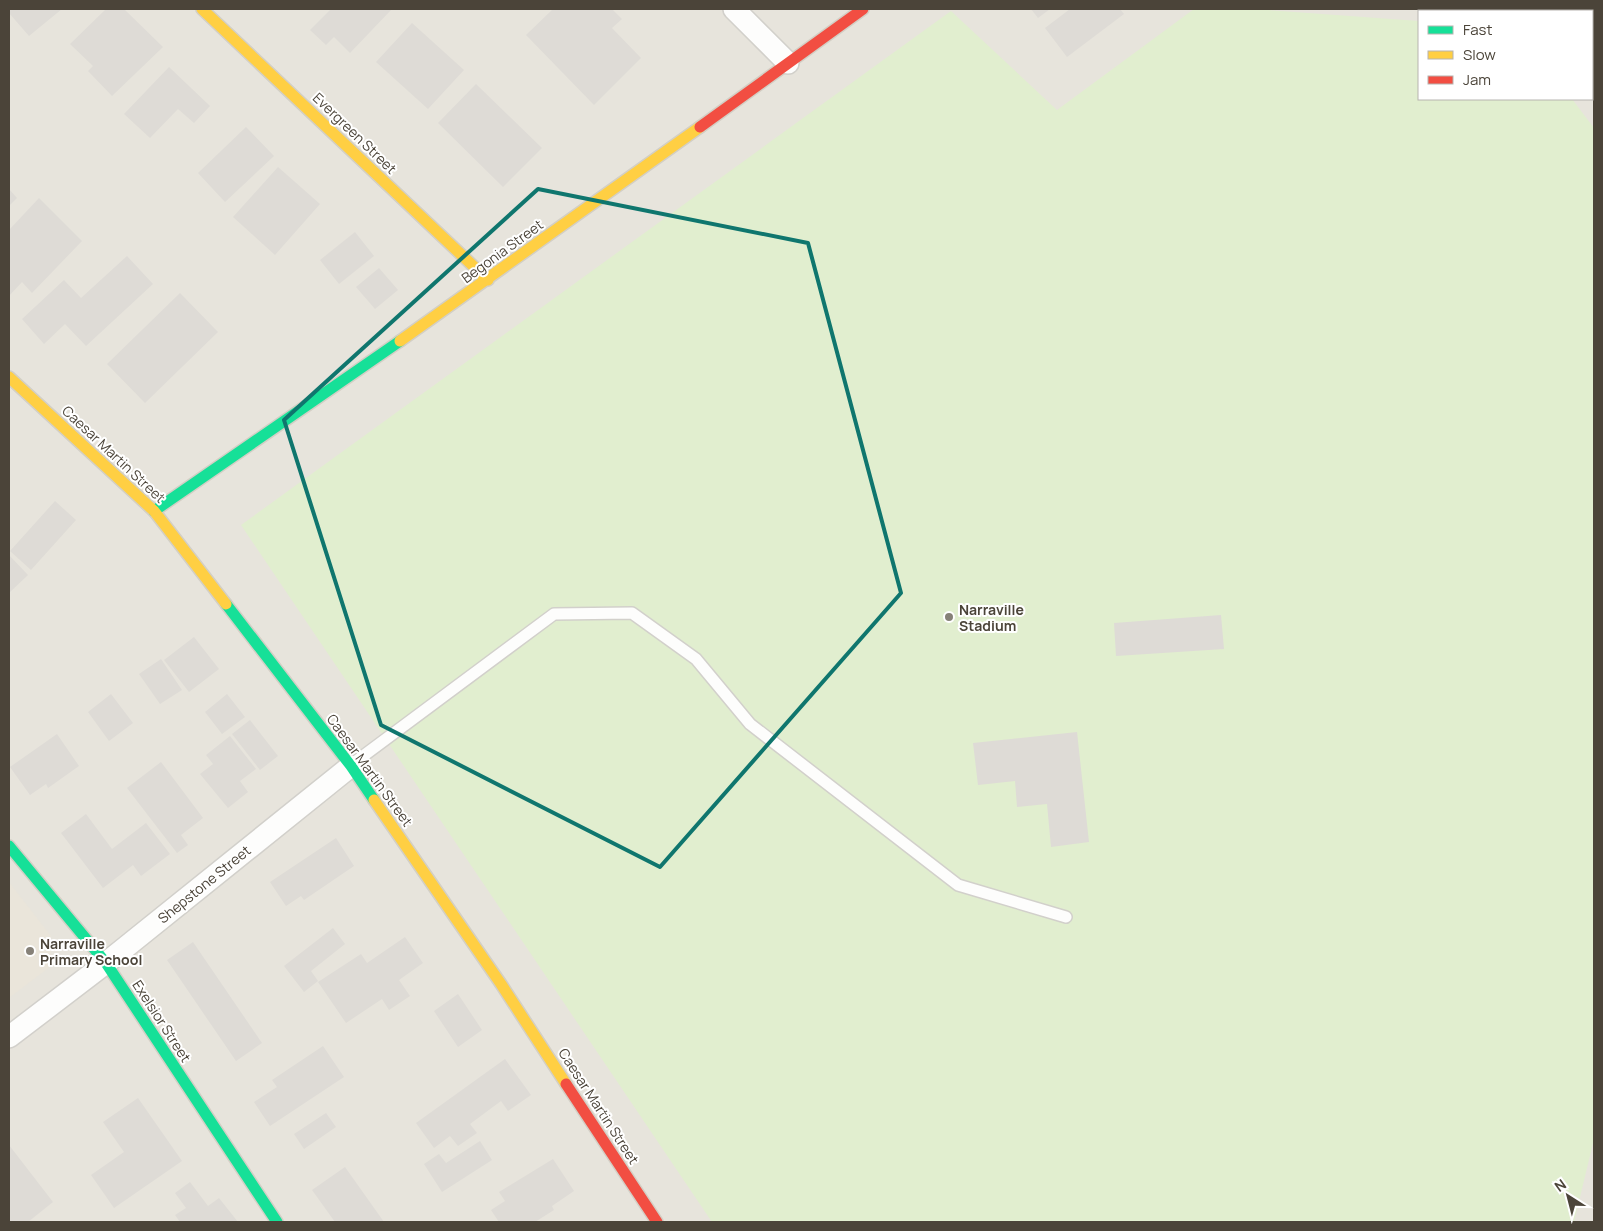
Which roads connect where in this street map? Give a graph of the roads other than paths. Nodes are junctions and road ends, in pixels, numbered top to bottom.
1 (202, 9) edge
2 (734, 9) edge
3 (863, 9) edge
4 (788, 63) junction
5 (488, 280) junction
6 (9, 377) edge
7 (154, 511) junction
8 (351, 766) junction
9 (9, 846) edge
10 (1066, 917) dead end
11 (106, 963) junction
12 (9, 1037) edge
13 (277, 1222) edge
14 (657, 1222) edge

1 - 5 street, Evergreen Street
2 - 4 street
3 - 4 street, Begonia Street
4 - 5 street, Begonia Street
5 - 7 street, Begonia Street
6 - 7 street, Caesar Martin Street
7 - 8 street, Caesar Martin Street
8 - 10 lane
8 - 11 street, Shepstone Street
8 - 14 street, Caesar Martin Street
9 - 11 street, Exelsior Street
11 - 12 street, Shepstone Street
11 - 13 street, Exelsior Street

